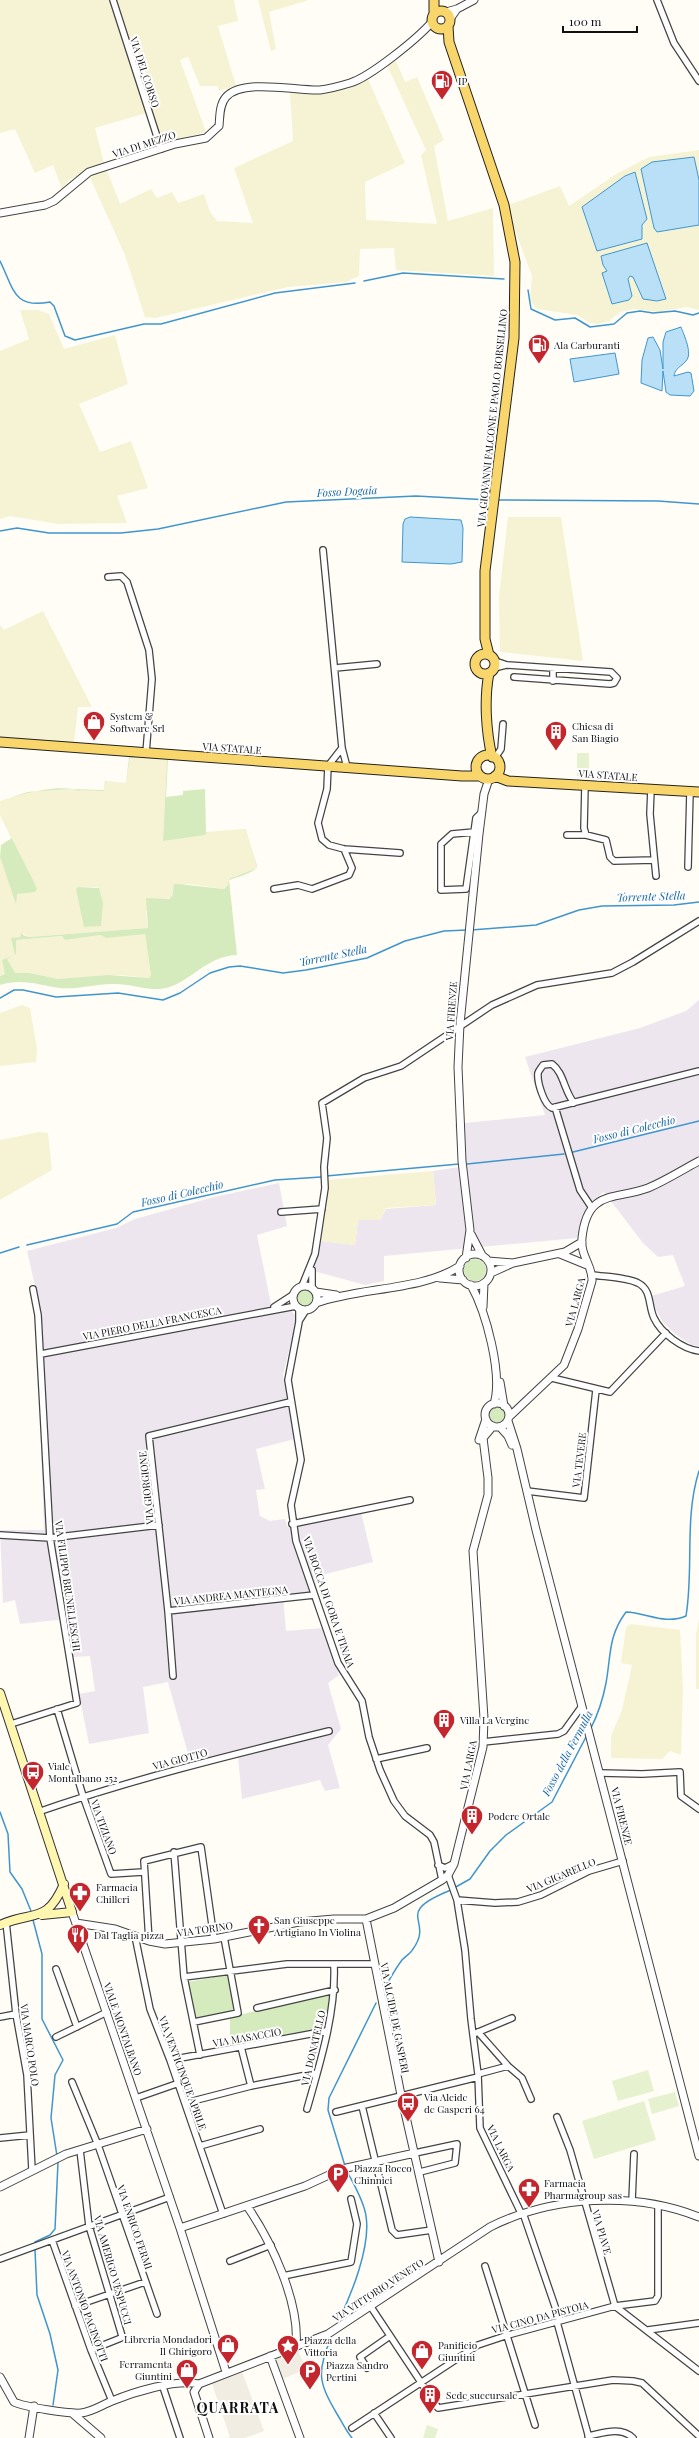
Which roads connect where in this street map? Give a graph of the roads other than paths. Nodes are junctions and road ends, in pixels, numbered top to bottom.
1 (112, 0) edge
2 (435, 0) edge
3 (474, 0) edge
4 (657, 0) edge
5 (441, 20) junction
6 (699, 81) edge
7 (161, 149) junction
8 (0, 213) edge
9 (323, 550) dead end
10 (108, 577) dead end
11 (377, 664) dead end
12 (488, 664) junction
13 (335, 668) junction
14 (554, 669) junction
15 (514, 677) dead end
16 (553, 681) junction
17 (503, 724) dead end
18 (0, 742) edge
19 (342, 748) junction
20 (146, 753) junction
21 (337, 753) junction
22 (490, 757) junction
23 (328, 766) junction
24 (476, 766) junction
25 (343, 767) junction
26 (462, 776) junction
27 (489, 776) junction
28 (585, 785) junction
29 (651, 789) junction
30 (695, 792) edge
31 (482, 811) junction
32 (474, 832) junction
33 (566, 835) dead end
34 (586, 835) junction
35 (344, 849) junction
36 (400, 853) dead end
37 (654, 860) junction
38 (688, 867) dead end
39 (656, 876) dead end
40 (274, 889) dead end
41 (699, 920) edge
42 (460, 1024) junction
43 (699, 1071) edge
44 (574, 1103) junction
45 (556, 1107) junction
46 (699, 1161) edge
47 (592, 1208) junction
48 (322, 1209) junction
49 (282, 1212) dead end
50 (470, 1230) junction
51 (582, 1242) junction
52 (558, 1254) junction
53 (482, 1255) junction
54 (466, 1258) junction
55 (488, 1261) junction
56 (513, 1263) junction
57 (312, 1265) junction
58 (460, 1266) junction
59 (588, 1266) junction
60 (491, 1273) junction
61 (592, 1276) junction
62 (436, 1278) junction
63 (463, 1280) junction
64 (484, 1283) junction
65 (471, 1285) junction
66 (302, 1286) junction
67 (33, 1289) dead end
68 (314, 1290) junction
69 (294, 1294) junction
70 (340, 1296) junction
71 (316, 1303) junction
72 (300, 1308) junction
73 (482, 1309) junction
74 (267, 1310) junction
75 (666, 1333) junction
76 (699, 1351) edge
77 (41, 1354) junction
78 (494, 1362) junction
79 (552, 1378) junction
80 (596, 1390) junction
81 (290, 1402) junction
82 (494, 1404) junction
83 (507, 1413) junction
84 (486, 1419) junction
85 (496, 1427) junction
86 (484, 1452) junction
87 (524, 1481) junction
88 (527, 1491) junction
89 (410, 1500) dead end
90 (292, 1524) junction
91 (159, 1525) junction
92 (0, 1535) edge
93 (50, 1538) junction
94 (314, 1595) junction
95 (168, 1611) junction
96 (174, 1676) dead end
97 (0, 1693) edge
98 (582, 1706) junction
99 (57, 1709) junction
100 (11, 1724) junction
101 (329, 1731) dead end
102 (483, 1742) junction
103 (427, 1748) dead end
104 (376, 1759) junction
105 (601, 1773) junction
106 (83, 1796) junction
107 (699, 1809) edge
108 (38, 1812) junction
109 (174, 1852) junction
110 (623, 1861) junction
111 (454, 1864) junction
112 (438, 1865) junction
113 (143, 1872) junction
114 (448, 1875) junction
115 (442, 1880) junction
116 (64, 1884) junction
117 (457, 1900) junction
118 (49, 1910) junction
119 (72, 1912) junction
120 (35, 1915) junction
121 (366, 1919) junction
122 (76, 1922) junction
123 (3, 1924) edge
124 (135, 1936) junction
125 (224, 1937) junction
126 (214, 1939) junction
127 (149, 1941) junction
128 (181, 1943) junction
129 (374, 1964) junction
130 (334, 1965) junction
131 (56, 1969) dead end
132 (231, 1971) junction
133 (184, 1977) junction
134 (335, 1990) junction
135 (257, 2008) dead end
136 (107, 2012) junction
137 (16, 2014) junction
138 (0, 2017) edge
139 (512, 2018) dead end
140 (194, 2022) junction
141 (77, 2027) junction
142 (326, 2032) junction
143 (476, 2033) junction
144 (56, 2037) dead end
145 (241, 2048) junction
146 (200, 2055) junction
147 (170, 2060) junction
148 (508, 2066) junction
149 (317, 2074) junction
150 (478, 2075) junction
151 (72, 2082) dead end
152 (178, 2083) junction
153 (251, 2086) junction
154 (401, 2095) junction
155 (136, 2098) junction
156 (531, 2099) dead end
157 (185, 2103) junction
158 (362, 2106) junction
159 (307, 2109) dead end
160 (336, 2112) dead end
161 (557, 2117) dead end
162 (147, 2129) junction
163 (260, 2129) dead end
164 (30, 2135) junction
165 (0, 2138) edge
166 (98, 2145) junction
167 (200, 2146) junction
168 (80, 2150) junction
169 (415, 2153) junction
170 (634, 2154) dead end
171 (699, 2156) edge
172 (377, 2161) junction
173 (32, 2170) junction
174 (420, 2172) junction
175 (0, 2187) edge
176 (170, 2197) junction
177 (351, 2199) dead end
178 (632, 2201) junction
179 (585, 2202) junction
180 (247, 2206) junction
181 (658, 2206) junction
182 (522, 2213) junction
183 (223, 2214) junction
184 (121, 2215) junction
185 (699, 2217) edge
186 (89, 2226) junction
187 (180, 2228) junction
188 (432, 2230) junction
189 (52, 2240) junction
190 (271, 2245) junction
191 (0, 2259) edge
192 (230, 2261) dead end
193 (439, 2262) junction
194 (485, 2266) dead end
195 (283, 2276) junction
196 (146, 2282) junction
197 (110, 2294) junction
198 (75, 2306) junction
199 (615, 2306) junction
200 (371, 2307) junction
201 (157, 2314) dead end
202 (558, 2322) junction
203 (699, 2323) edge
204 (648, 2330) junction
205 (508, 2334) junction
206 (390, 2336) junction
207 (296, 2346) junction
208 (91, 2350) junction
209 (270, 2356) junction
210 (367, 2368) dead end
211 (699, 2371) edge
212 (226, 2372) junction
213 (0, 2378) edge
214 (421, 2383) junction
215 (199, 2384) junction
216 (162, 2387) junction
217 (574, 2387) junction
218 (526, 2395) junction
219 (112, 2401) junction
220 (34, 2406) junction
221 (72, 2413) junction
222 (374, 2413) junction
223 (534, 2425) dead end
224 (352, 2428) dead end
225 (699, 2436) edge
226 (589, 2437) edge
227 (29, 2438) edge
228 (101, 2438) edge
229 (180, 2438) edge
230 (209, 2438) edge
231 (300, 2438) edge
232 (391, 2438) edge
233 (633, 2438) edge

1 - 7 street, VIA DEL CORSO
2 - 5 main road, VIA GIOVANNI FALCONE E PAOLO BORSELLINO
3 - 5 street
4 - 6 street
5 - 7 street, VIA DI MEZZO
5 - 12 main road, VIA GIOVANNI FALCONE E PAOLO BORSELLINO
7 - 8 street, VIA DI MEZZO
9 - 13 street
10 - 20 street
11 - 13 street
12 - 14 street
12 - 22 main road, VIA GIOVANNI FALCONE E PAOLO BORSELLINO
13 - 19 street
14 - 16 street
14 - 16 street
15 - 16 street
17 - 22 street
18 - 20 main road, VIA STATALE
19 - 21 street
19 - 25 street
20 - 23 main road, VIA STATALE
21 - 23 street
21 - 25 street
22 - 24 main road
22 - 27 main road, VIA GIOVANNI FALCONE E PAOLO BORSELLINO
23 - 25 main road, VIA STATALE
23 - 35 street
24 - 26 main road
24 - 27 main road
25 - 26 main road, VIA STATALE
26 - 27 main road, VIA STATALE
27 - 28 main road, VIA STATALE
27 - 31 street, VIA FIRENZE
28 - 29 main road, VIA STATALE
28 - 34 street
29 - 30 main road, VIA STATALE
29 - 37 street
30 - 38 street
31 - 32 street
31 - 42 street, VIA FIRENZE
32 - 32 street
33 - 34 street
34 - 37 street
35 - 36 street
35 - 40 street
37 - 39 street
41 - 42 street
42 - 48 street
42 - 50 street, VIA FIRENZE
43 - 44 street
44 - 45 street
44 - 45 street
45 - 47 street
46 - 47 street, VIA LARGA
47 - 51 street, VIA LARGA
48 - 49 street
48 - 57 street
50 - 53 street, VIA FIRENZE
50 - 54 street, VIA FIRENZE
51 - 52 street
51 - 59 street, VIA LARGA
52 - 56 street
52 - 59 street
53 - 54 street
53 - 55 street, VIA FIRENZE
54 - 58 street, VIA FIRENZE
55 - 56 street
55 - 60 street
56 - 60 street
57 - 66 street
57 - 68 street
58 - 62 street
58 - 63 street
59 - 61 street, VIA LARGA
60 - 64 street
61 - 75 street
61 - 79 street, VIA LARGA
62 - 63 street
62 - 70 street
63 - 65 street
64 - 65 street
64 - 73 street, VIA FIRENZE
65 - 73 street, VIA FIRENZE
66 - 68 street
66 - 69 street
67 - 77 street, VIA FILIPPO BRUNELLESCHI
68 - 70 street
68 - 71 street
69 - 72 street, VIA BOCCA DI GORA E TINAIA
69 - 74 street
70 - 71 street
71 - 72 street
72 - 74 street
72 - 81 street, VIA BOCCA DI GORA E TINAIA
73 - 78 street, VIA FIRENZE
74 - 77 street, VIA PIERO DELLA FRANCESCA
75 - 76 street
75 - 80 street
77 - 93 street, VIA FILIPPO BRUNELLESCHI
78 - 82 street, VIA FIRENZE
78 - 83 street, VIA FIRENZE
79 - 80 street
79 - 83 street, VIA LARGA
80 - 88 street, VIA TEVERE
81 - 90 street, VIA BOCCA DI GORA E TINAIA
81 - 91 street, VIA GIORGIONE
82 - 83 street
82 - 84 street, VIA FIRENZE
83 - 85 street
83 - 87 street, VIA FIRENZE
84 - 85 street, VIA FIRENZE
84 - 86 street, VIA LARGA
85 - 86 street, VIA LARGA
85 - 87 street, VIA FIRENZE
86 - 102 street, VIA LARGA
87 - 88 street, VIA FIRENZE
88 - 98 street, VIA FIRENZE
89 - 90 street
90 - 94 street, VIA BOCCA DI GORA E TINAIA
91 - 93 street
91 - 95 street, VIA GIORGIONE
92 - 93 street
93 - 99 street, VIA FILIPPO BRUNELLESCHI
94 - 95 street, VIA ANDREA MANTEGNA
94 - 104 street, VIA BOCCA DI GORA E TINAIA
95 - 96 street, VIA ANDREA MANTEGNA
97 - 100 main road, VIALE MONTALBANO
98 - 102 street
98 - 105 street, VIA FIRENZE
99 - 100 street, VIA FILIPPO BRUNELLESCHI
99 - 106 street, VIA TIZIANO
100 - 108 main road, VIALE MONTALBANO
101 - 106 street, VIA GIOTTO
102 - 111 street, VIA LARGA
103 - 104 street
104 - 112 street, VIA BOCCA DI GORA E TINAIA
105 - 107 street
105 - 110 street, VIA FIRENZE
106 - 108 street, VIA GIOTTO
106 - 113 street, VIA TIZIANO
108 - 116 main road, VIALE MONTALBANO
109 - 113 street
109 - 126 street
109 - 128 street
110 - 117 street, VIA GIGARELLO
110 - 171 street, VIA FIRENZE
111 - 112 street
111 - 114 street, VIA LARGA
112 - 115 street, VIA BOCCA DI GORA E TINAIA
113 - 127 street
114 - 115 street, VIA TORINO
114 - 117 street, VIA LARGA
115 - 121 street, VIA TORINO
116 - 118 main road
116 - 119 main road, VIALE MONTALBANO
117 - 143 street, VIA LARGA
118 - 119 main road
118 - 120 main road
119 - 120 main road
119 - 122 street, VIALE MONTALBANO
120 - 123 main road
121 - 125 street, VIA TORINO
121 - 129 street, VIA ALCIDE DE GASPERI
122 - 124 street, VIA TORINO
122 - 136 street, VIALE MONTALBANO
123 - 137 street, VIA MARCO POLO
124 - 127 street, VIA TORINO
124 - 147 street, VIA VENTICINQUE APRILE
125 - 126 street, VIA TORINO
125 - 132 street
126 - 128 street, VIA TORINO
127 - 128 street, VIA TORINO
128 - 133 street
129 - 130 street
129 - 154 street, VIA ALCIDE DE GASPERI
130 - 132 street
130 - 134 street, VIA DONATELLO
131 - 141 street
132 - 133 street
132 - 140 street
133 - 140 street
134 - 135 street, VIA DONATELLO
134 - 142 street, VIA DONATELLO
136 - 141 street
136 - 155 street, VIALE MONTALBANO
137 - 138 street
137 - 164 street, VIA MARCO POLO
139 - 143 street
140 - 146 street
141 - 144 street
142 - 145 street, VIA MASACCIO
142 - 149 street, VIA DONATELLO
143 - 148 street
143 - 150 street, VIA LARGA
145 - 146 street, VIA MASACCIO
145 - 153 street
146 - 147 street, VIA MASACCIO
147 - 152 street, VIA VENTICINQUE APRILE
148 - 150 street
148 - 156 street
149 - 153 street
149 - 159 street, VIA DONATELLO
150 - 154 street
150 - 182 street, VIA LARGA
151 - 166 street, VIA ENRICO FERMI
152 - 155 street
152 - 157 street, VIA VENTICINQUE APRILE
153 - 157 street
154 - 158 street
154 - 169 street, VIA ALCIDE DE GASPERI
155 - 162 street, VIALE MONTALBANO
157 - 167 street, VIA VENTICINQUE APRILE
158 - 160 street
158 - 172 street
161 - 179 street, VIA PIAVE
162 - 166 street
162 - 176 street, VIALE MONTALBANO
163 - 167 street
164 - 165 street
164 - 173 street, VIA MARCO POLO
166 - 168 street
166 - 184 street, VIA ENRICO FERMI
167 - 183 street, VIA VENTICINQUE APRILE
168 - 173 street
168 - 186 street, VIA AMERIGO VESPUCCI
169 - 172 street
169 - 174 street, VIA ALCIDE DE GASPERI
169 - 174 street
170 - 178 street
172 - 180 street
172 - 188 street
173 - 175 street
174 - 188 street, VIA ALCIDE DE GASPERI
176 - 184 street
176 - 187 street, VIALE MONTALBANO
177 - 195 street
178 - 179 street, VIA VITTORIO VENETO
178 - 181 street, VIA VITTORIO VENETO
179 - 182 street, VIA VITTORIO VENETO
179 - 199 street, VIA PIAVE
180 - 183 street
180 - 190 street
181 - 185 street, VIA VITTORIO VENETO
181 - 199 street, VIA CINO DA PISTOIA
182 - 193 street, VIA VITTORIO VENETO
182 - 202 street, VIA LARGA
183 - 187 street
184 - 186 street
184 - 196 street, VIA ENRICO FERMI
186 - 189 street
186 - 197 street, VIA AMERIGO VESPUCCI
187 - 212 street, VIALE MONTALBANO
188 - 193 street, VIA ALCIDE DE GASPERI
189 - 191 street
189 - 198 street, VIA ANTONIO PACINOTTI
190 - 192 street
190 - 195 street
193 - 200 street, VIA VITTORIO VENETO
194 - 205 street
195 - 207 street
196 - 197 street
196 - 201 street, VIA ENRICO FERMI
197 - 198 street
197 - 208 street, VIA AMERIGO VESPUCCI
198 - 208 street, VIA ANTONIO PACINOTTI
199 - 202 street, VIA CINO DA PISTOIA
199 - 204 street
200 - 206 street
200 - 207 street, VIA VITTORIO VENETO
202 - 205 street, VIA CINO DA PISTOIA
202 - 217 street, VIA LARGA
203 - 204 street
204 - 211 street
205 - 214 street, VIA CINO DA PISTOIA
205 - 218 street
206 - 210 street
206 - 214 street
207 - 209 street, VIA VITTORIO VENETO
208 - 219 street, VIA ANTONIO PACINOTTI
209 - 212 street, VIA VITTORIO VENETO
209 - 231 street
212 - 215 street, VIA VITTORIO VENETO
213 - 220 street
214 - 218 street
214 - 222 street, VIA CINO DA PISTOIA
215 - 216 street
215 - 230 street
216 - 219 street
216 - 229 street
217 - 218 street
217 - 225 street
217 - 226 street, VIA LARGA
218 - 223 street
219 - 221 street
220 - 221 street
220 - 227 street
221 - 228 street
222 - 224 street, VIA CINO DA PISTOIA
222 - 232 street
226 - 233 street

